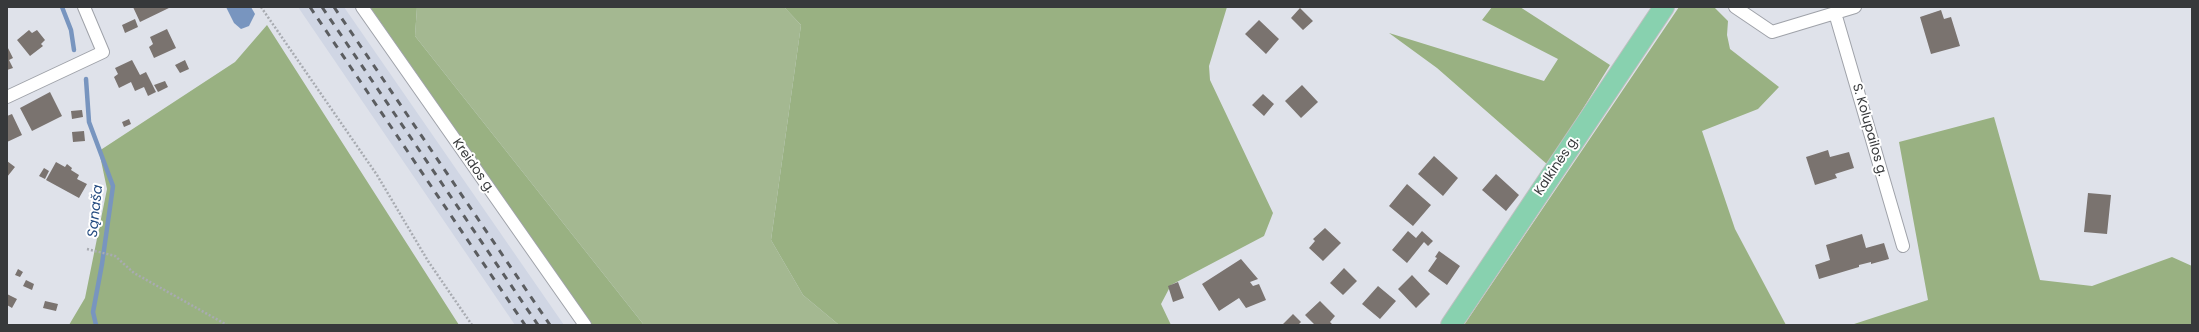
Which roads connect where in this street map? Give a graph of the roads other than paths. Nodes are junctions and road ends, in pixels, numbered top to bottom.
1 (84, 7) edge
2 (362, 7) edge
3 (1664, 7) edge
4 (1735, 7) edge
5 (1855, 7) edge
6 (1835, 13) junction
7 (7, 97) edge
8 (1903, 246) dead end
9 (585, 325) edge
10 (1451, 325) edge

1 - 7 street
2 - 9 street, Kreidos g.
3 - 10 main road, Kalkinės g.
4 - 6 street
5 - 6 street
6 - 8 street, S. Kolupailos g.

